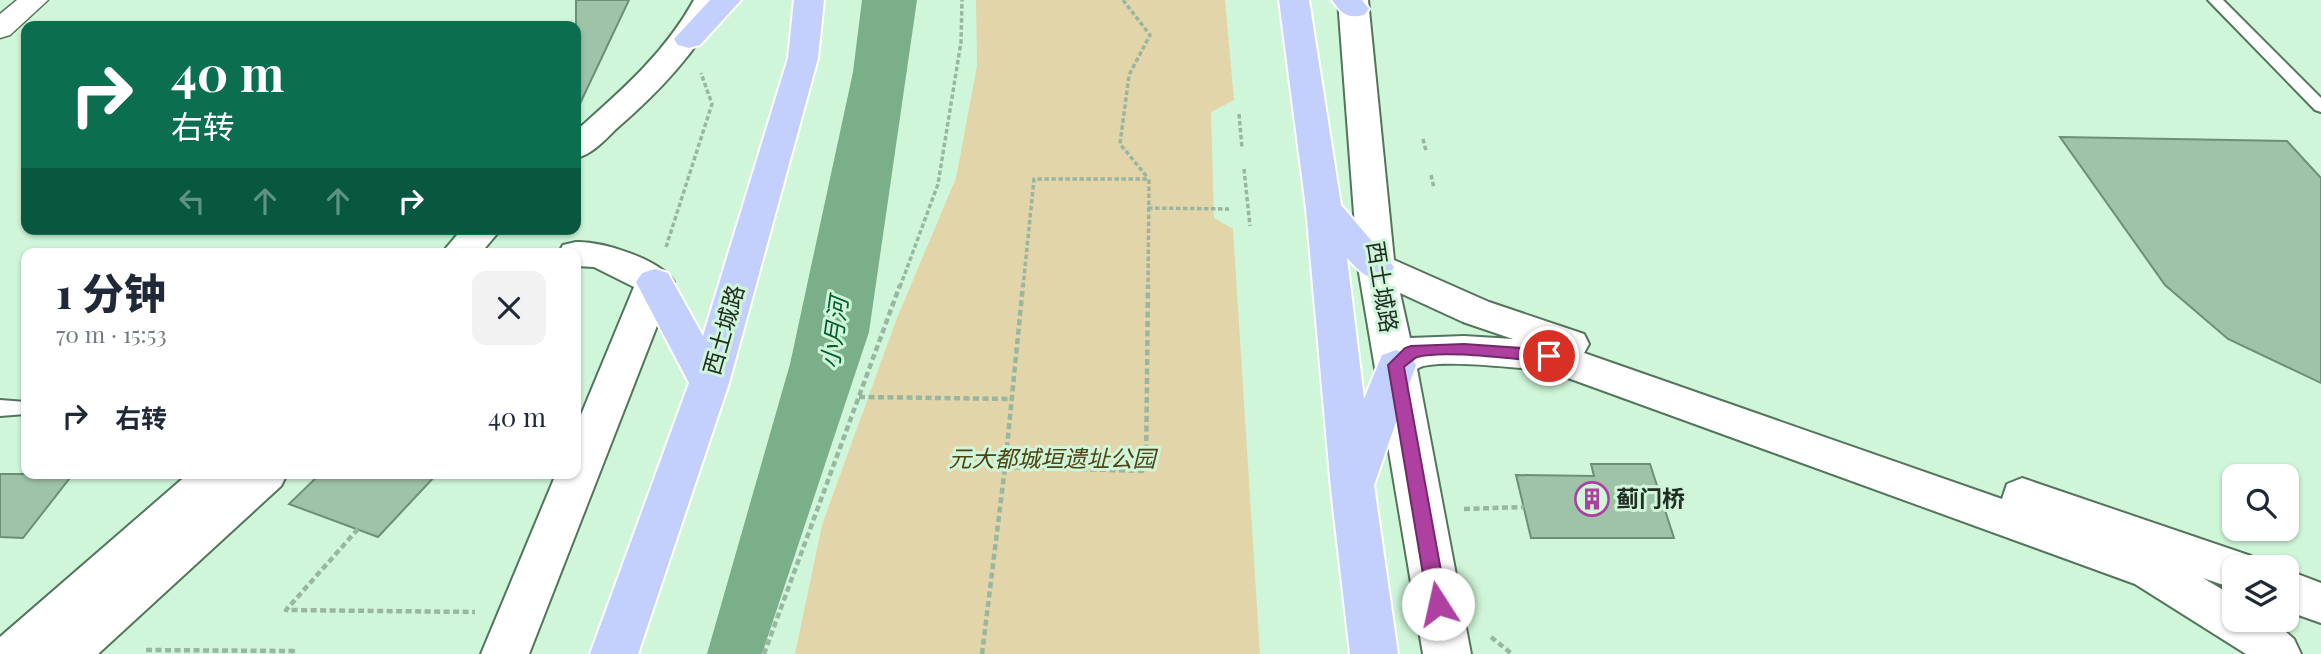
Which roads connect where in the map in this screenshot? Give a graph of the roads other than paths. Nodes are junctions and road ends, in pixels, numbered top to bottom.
1 (34, 0) edge
2 (709, 0) edge
3 (726, 0) edge
4 (809, 0) edge
5 (1294, 0) edge
6 (2215, 0) edge
7 (1351, 3) edge
8 (0, 29) edge
9 (689, 39) junction
10 (2321, 107) edge
11 (581, 144) edge
12 (1324, 208) junction
13 (477, 235) edge
14 (465, 248) edge
15 (581, 253) edge
16 (1376, 267) junction
17 (655, 282) junction
18 (1396, 365) junction
19 (709, 383) junction
20 (0, 408) edge
21 (21, 408) edge
22 (581, 466) edge
23 (211, 479) edge
24 (260, 479) edge
25 (576, 479) edge
26 (1353, 489) junction
27 (2222, 566) edge
28 (2299, 595) edge
29 (2321, 603) edge
30 (15, 654) edge
31 (64, 654) edge
32 (505, 654) edge
33 (614, 654) edge
34 (1374, 654) edge
35 (1447, 654) edge
36 (2277, 654) edge

1 - 8 street
2 - 9 street
3 - 9 highway
4 - 19 highway, 西土城路
5 - 12 highway, 西土城路
6 - 10 lane
7 - 16 street, 西土城路
9 - 11 street
12 - 16 highway
12 - 26 highway, 西土城路
13 - 14 street
15 - 17 street
16 - 18 street, 西土城路
16 - 27 street
17 - 19 highway
17 - 22 street
18 - 26 highway
18 - 35 street, 西土城路
18 - 36 street
19 - 33 highway, 西土城路
20 - 21 lane
23 - 30 street
24 - 31 street
25 - 32 street
26 - 34 highway, 西土城路
28 - 29 street

